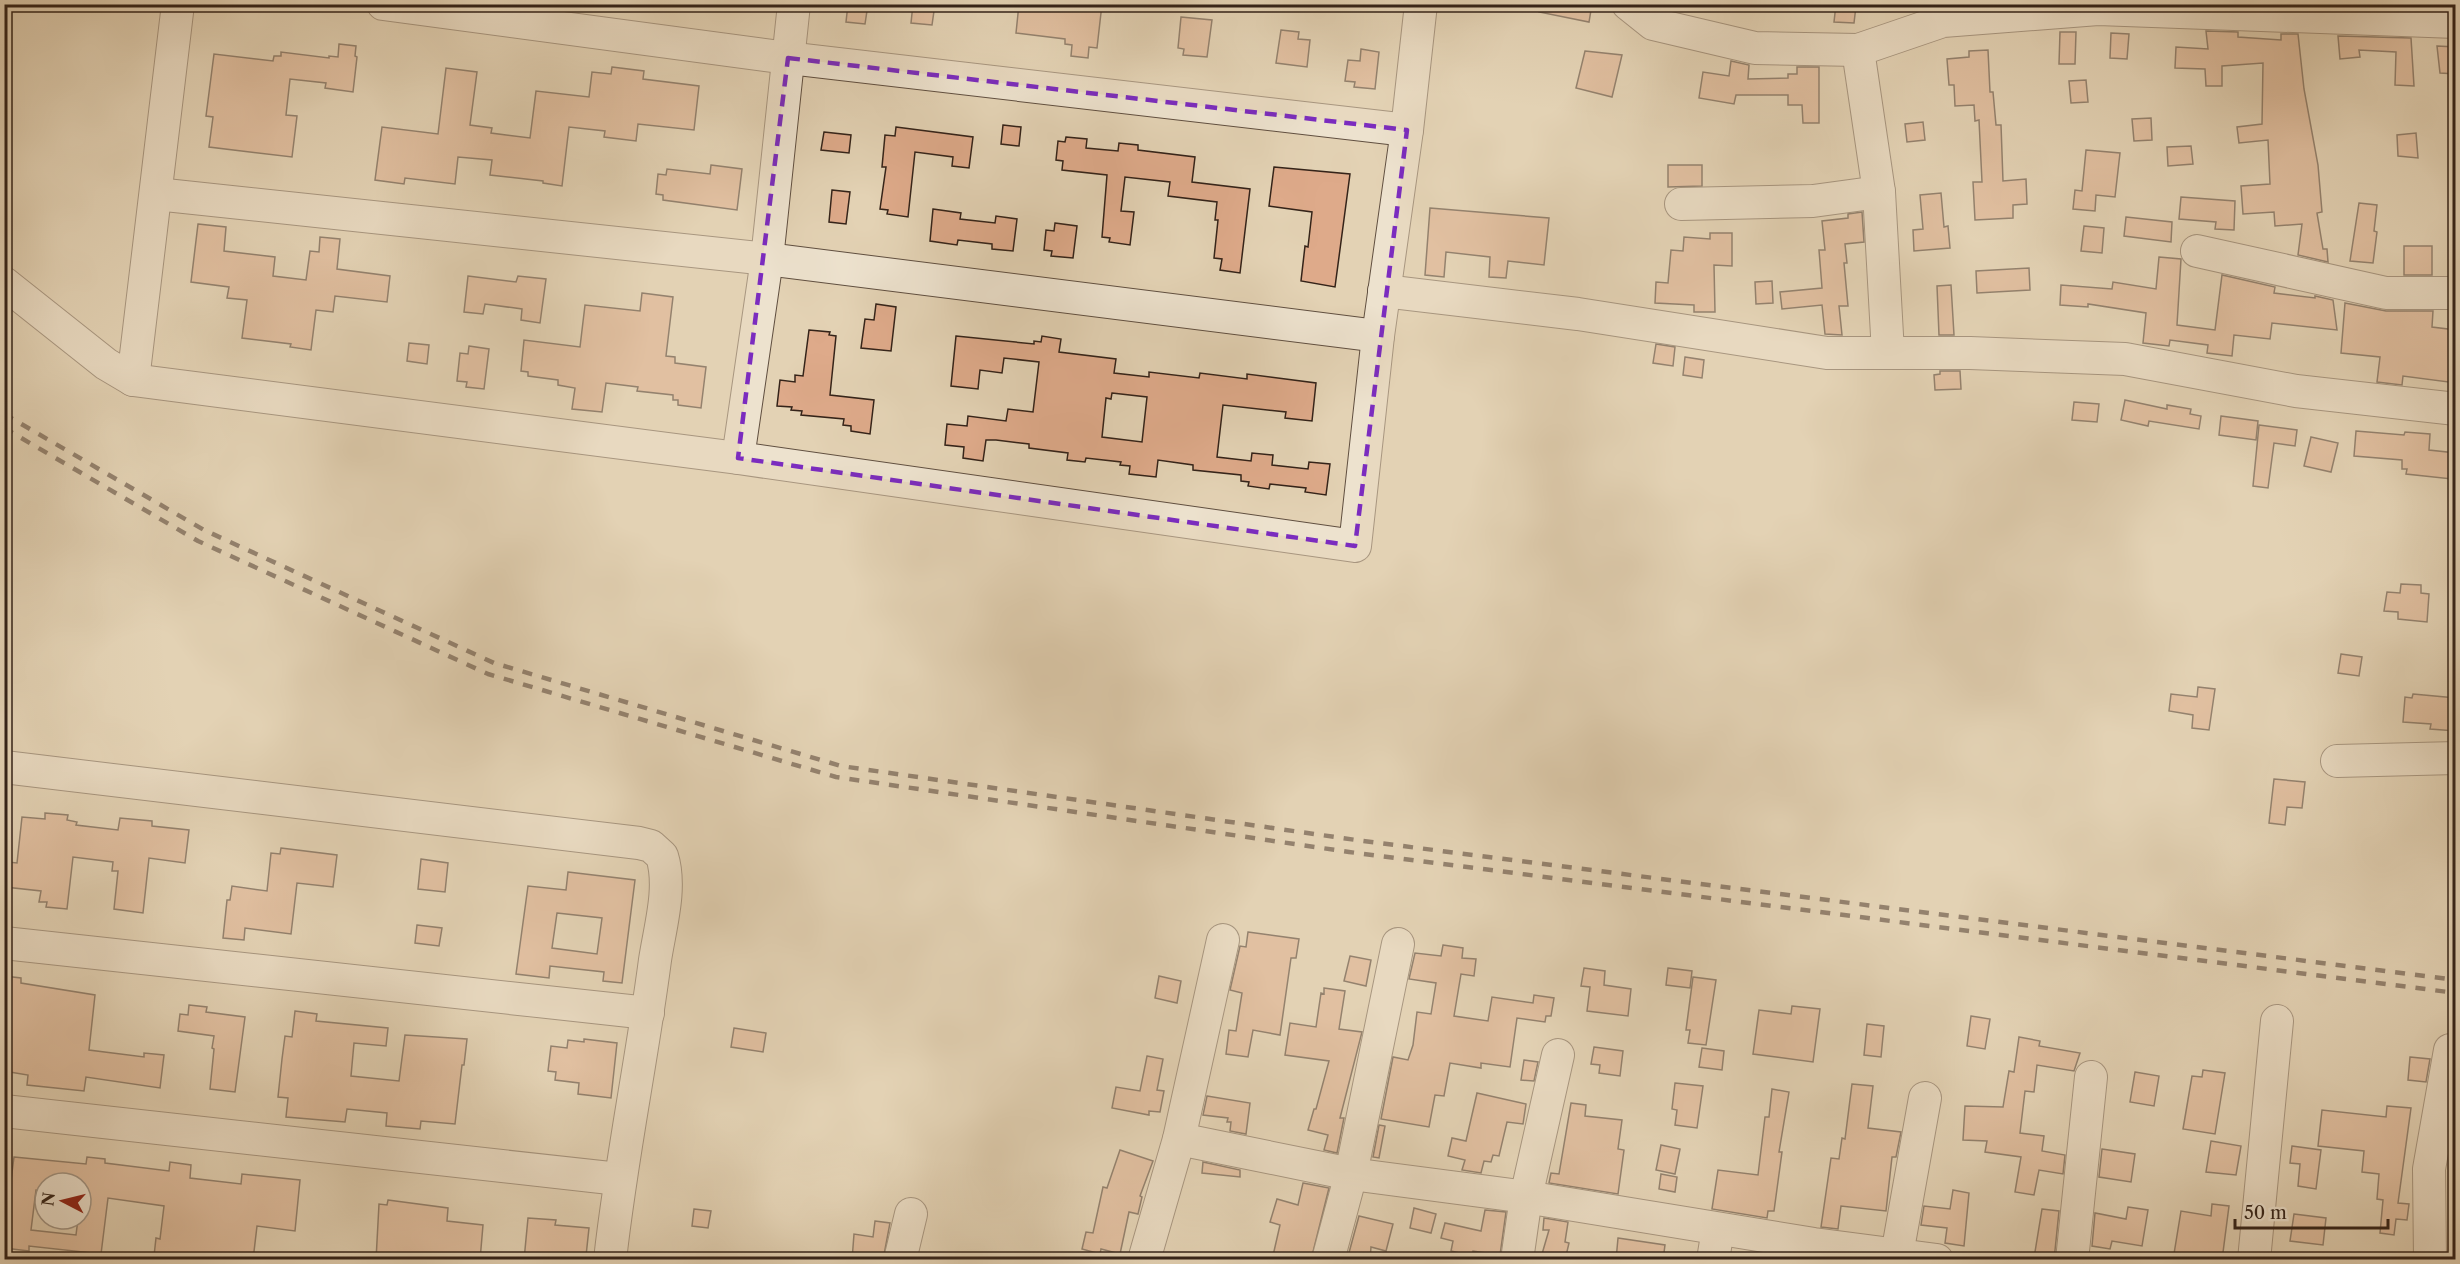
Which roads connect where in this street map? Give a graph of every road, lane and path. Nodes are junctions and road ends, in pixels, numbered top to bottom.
1 (178, 4) edge
2 (383, 4) edge
3 (795, 4) edge
4 (1421, 4) edge
5 (1628, 4) edge
6 (2040, 9) edge
7 (2219, 10) edge
8 (2456, 22) edge
9 (1858, 50) junction
10 (788, 58) junction
11 (1407, 130) junction
12 (1879, 192) junction
13 (156, 194) junction
14 (1681, 204) dead end
15 (2197, 250) dead end
16 (766, 259) junction
17 (4, 283) edge
18 (1384, 291) junction
19 (2456, 293) edge
20 (1378, 336) junction
21 (1888, 353) junction
22 (133, 380) junction
23 (2456, 409) edge
24 (738, 458) junction
25 (2456, 758) edge
26 (2337, 761) dead end
27 (4, 767) edge
28 (1223, 940) dead end
29 (4, 943) edge
30 (1398, 944) dead end
31 (648, 1013) junction
32 (2277, 1021) dead end
33 (2450, 1050) dead end
34 (1558, 1055) dead end
35 (2091, 1077) dead end
36 (1925, 1098) dead end
37 (4, 1111) edge
38 (1179, 1139) junction
39 (1351, 1174) junction
40 (619, 1179) junction
41 (1526, 1197) junction
42 (911, 1214) dead end
43 (1718, 1229) junction
44 (1896, 1257) edge
45 (610, 1260) edge
46 (900, 1260) edge
47 (1144, 1260) edge
48 (1328, 1260) edge
49 (1517, 1260) edge
50 (1713, 1260) edge
51 (1937, 1260) edge
52 (2072, 1260) edge
53 (2254, 1260) edge
54 (2430, 1260) edge

1 - 13 street
2 - 10 street
3 - 10 street
4 - 11 street
5 - 9 street
6 - 7 street
6 - 9 street
7 - 8 street
9 - 12 street
10 - 11 street
10 - 16 street
11 - 18 street
12 - 14 street
12 - 21 street
13 - 16 street
13 - 22 street
15 - 19 street
16 - 20 street
16 - 24 street
17 - 22 street
18 - 20 street
18 - 21 street
20 - 24 street
21 - 23 street
22 - 24 street
25 - 26 street
27 - 31 street
28 - 38 street
29 - 31 street
30 - 39 street
31 - 40 street
32 - 53 street
33 - 54 street
34 - 41 street
35 - 52 street
36 - 44 street
37 - 40 street
38 - 39 street
38 - 47 street
39 - 41 street
39 - 48 street
40 - 45 street
41 - 43 street
41 - 49 street
42 - 46 street
43 - 44 street
43 - 50 street
44 - 51 street

